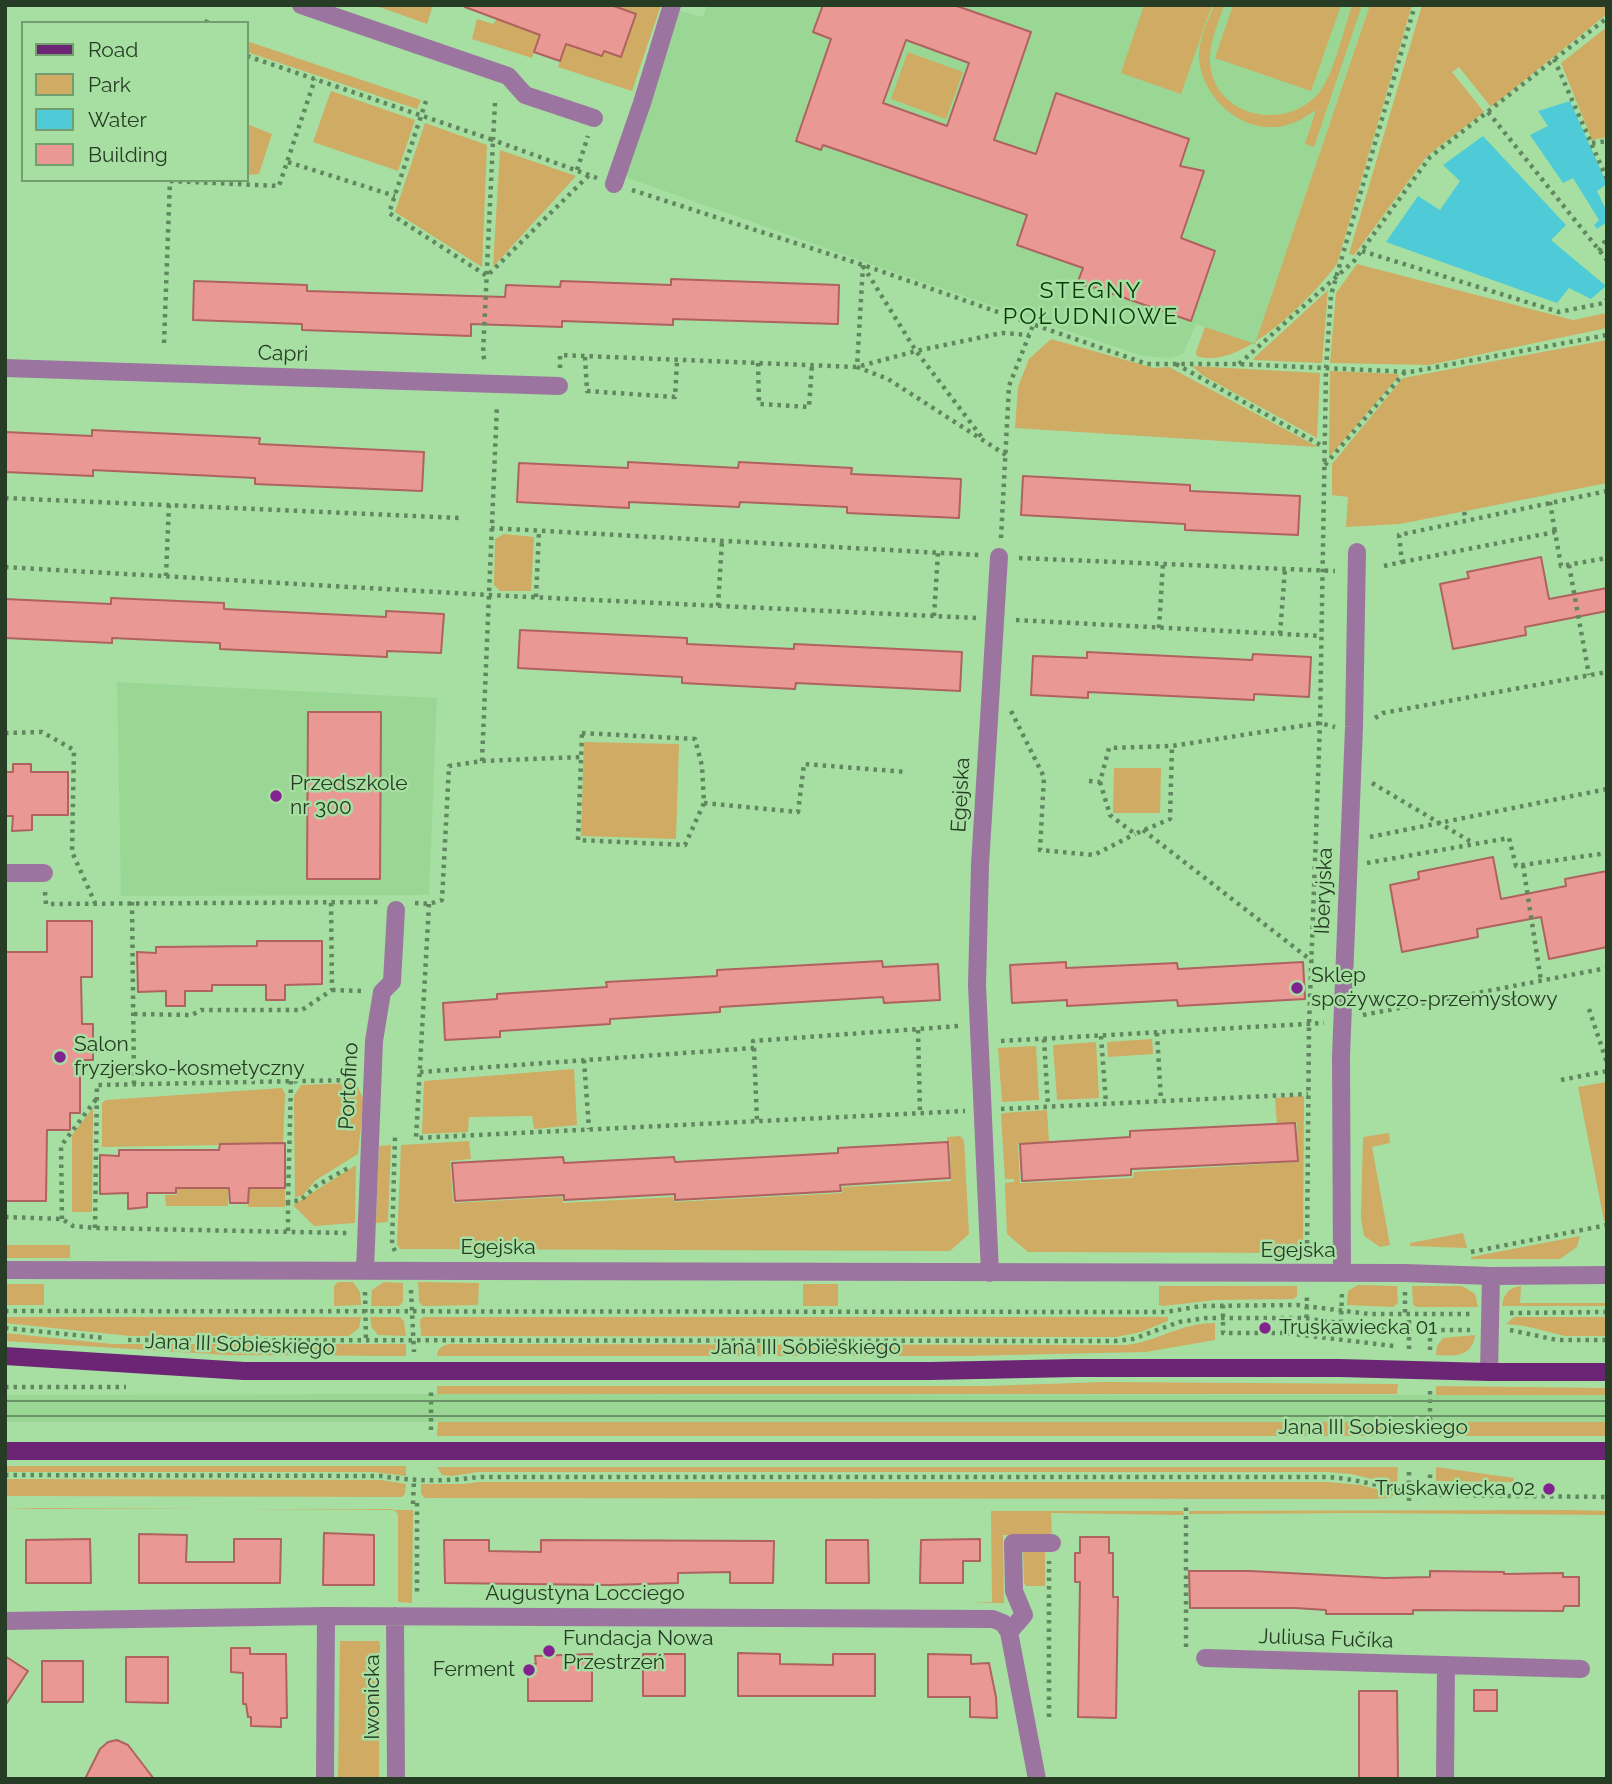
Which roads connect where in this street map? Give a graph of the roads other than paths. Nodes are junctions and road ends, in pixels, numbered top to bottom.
1 (301, 5) edge
2 (672, 5) edge
3 (594, 118) dead end
4 (614, 184) road end
5 (5, 368) edge
6 (559, 386) dead end
7 (1357, 552) dead end
8 (999, 557) road end
9 (5, 873) edge
10 (44, 873) road end
11 (395, 905) road end
12 (5, 1270) edge
13 (365, 1270) junction
14 (990, 1273) junction
15 (1342, 1273) junction
16 (1607, 1275) edge
17 (1491, 1276) junction
18 (5, 1356) edge
19 (1489, 1372) junction
20 (1607, 1373) edge
21 (5, 1451) edge
22 (1607, 1451) edge
23 (1050, 1543) road end
24 (326, 1616) junction
25 (395, 1616) junction
26 (5, 1621) edge
27 (1009, 1632) junction
28 (1205, 1658) road end
29 (1446, 1665) junction
30 (1581, 1669) dead end
31 (325, 1779) edge
32 (396, 1779) edge
33 (1037, 1779) edge
34 (1445, 1779) edge

1 - 3 street
2 - 4 street
5 - 6 street, Capri
7 - 15 street, Iberyjska
8 - 14 street, Egejska
9 - 10 street
11 - 13 street, Portofino
12 - 13 street, Egejska
13 - 14 street, Egejska
14 - 15 street, Egejska
15 - 17 street, Egejska
16 - 17 street, Egejska
17 - 19 street
18 - 19 main road, Jana III Sobieskiego
19 - 20 main road, Jana III Sobieskiego
21 - 22 main road, Jana III Sobieskiego
23 - 27 street
24 - 25 street, Augustyna Locciego
24 - 26 street, Augustyna Locciego
24 - 31 street
25 - 27 street, Augustyna Locciego
25 - 32 street, Iwonicka
27 - 33 street
28 - 29 street, Juliusa Fučíka
29 - 30 street, Juliusa Fučíka
29 - 34 street

